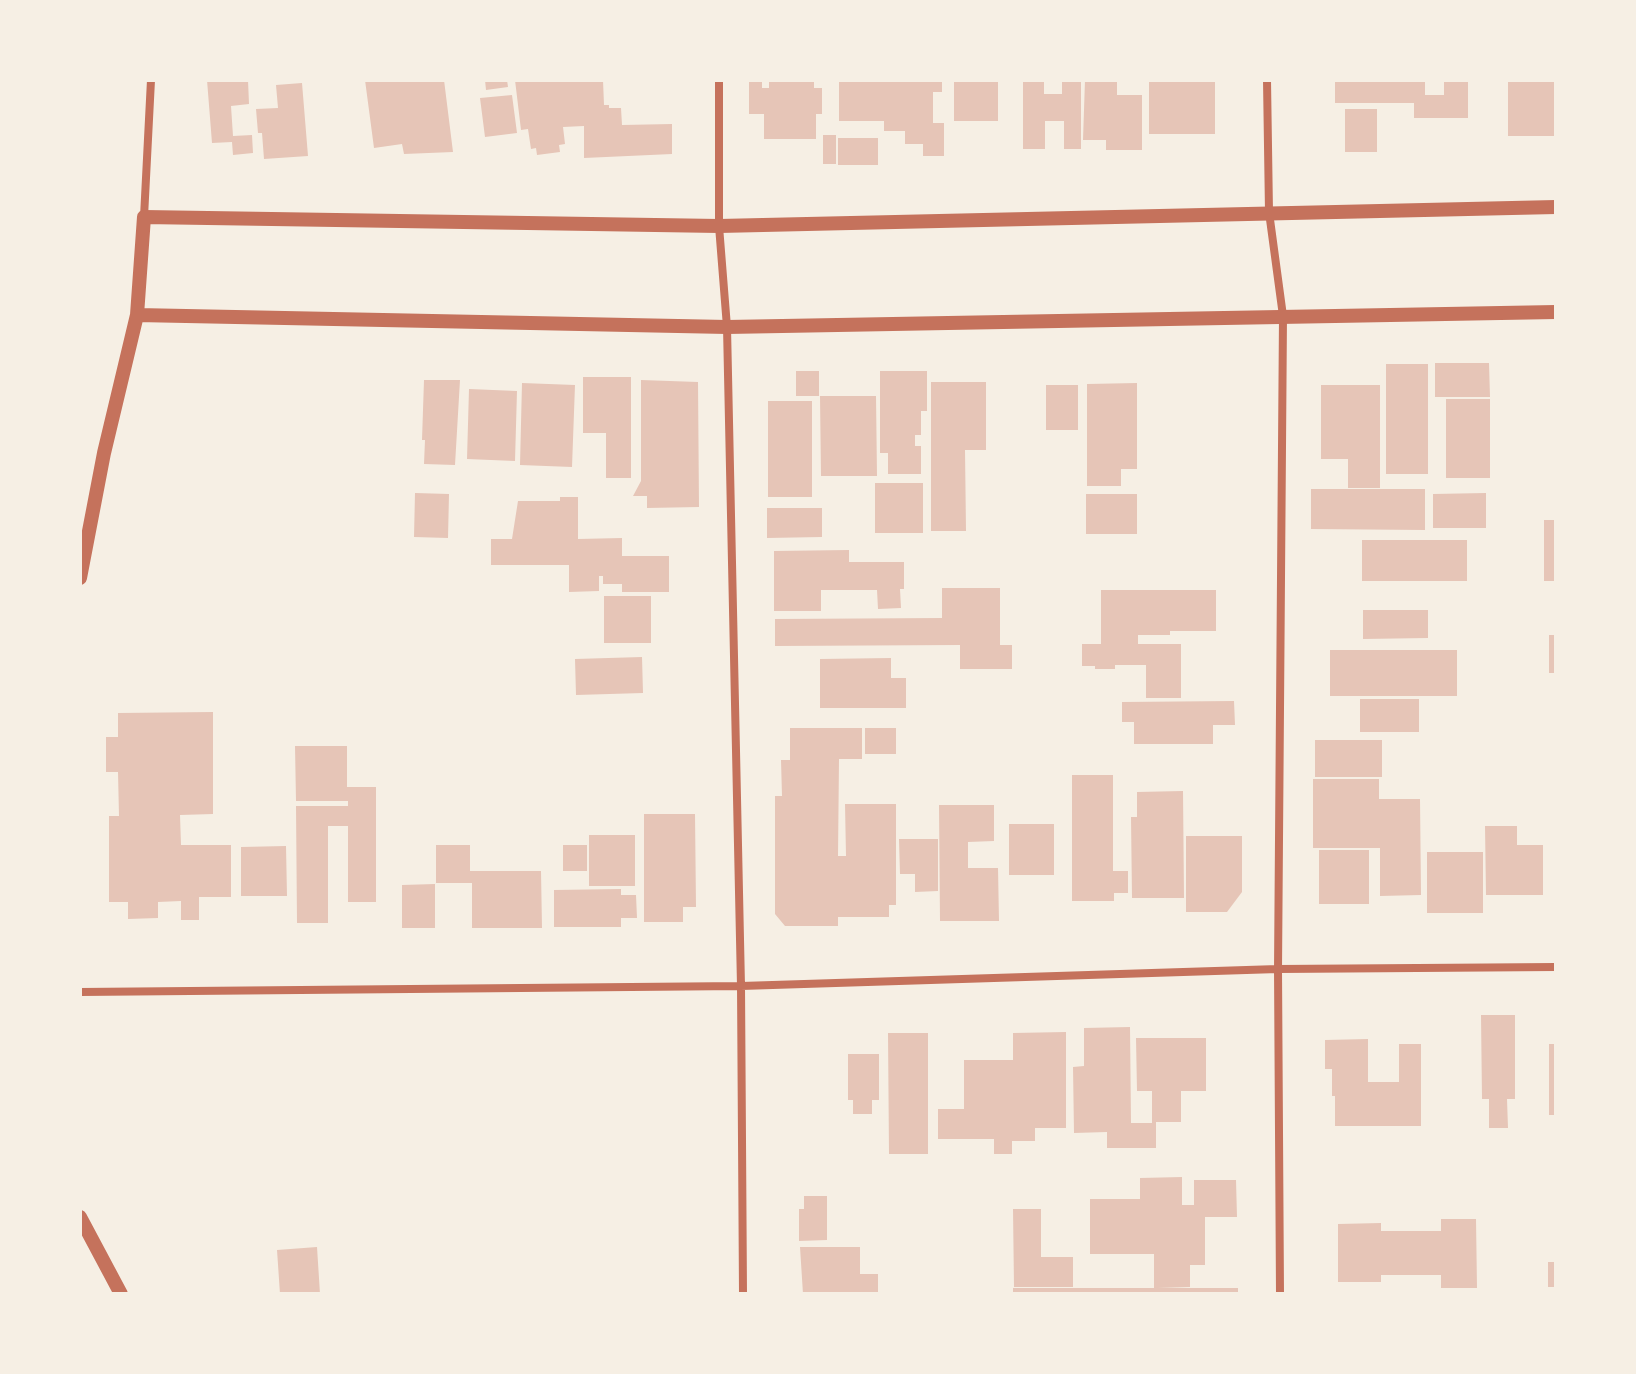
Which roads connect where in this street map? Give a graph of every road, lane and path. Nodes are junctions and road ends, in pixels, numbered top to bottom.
1 (151, 80) edge
2 (719, 80) edge
3 (1267, 80) edge
4 (1556, 207) edge
5 (1269, 212) junction
6 (144, 217) junction
7 (719, 226) junction
8 (1556, 312) edge
9 (137, 315) junction
10 (1283, 316) junction
11 (727, 327) junction
12 (80, 578) edge
13 (1556, 967) edge
14 (1278, 969) junction
15 (741, 986) junction
16 (80, 992) edge
17 (80, 1217) edge
18 (121, 1294) edge
19 (743, 1294) edge
20 (1280, 1294) edge

1 - 6 street
2 - 7 street
3 - 5 street
4 - 5 street
5 - 7 street
5 - 10 street
6 - 7 street
6 - 9 street
7 - 11 street
8 - 10 street
9 - 11 street
9 - 12 street
10 - 11 street
10 - 14 street
11 - 15 street
13 - 14 street
14 - 15 street
14 - 20 street
15 - 16 street
15 - 19 street
17 - 18 street

